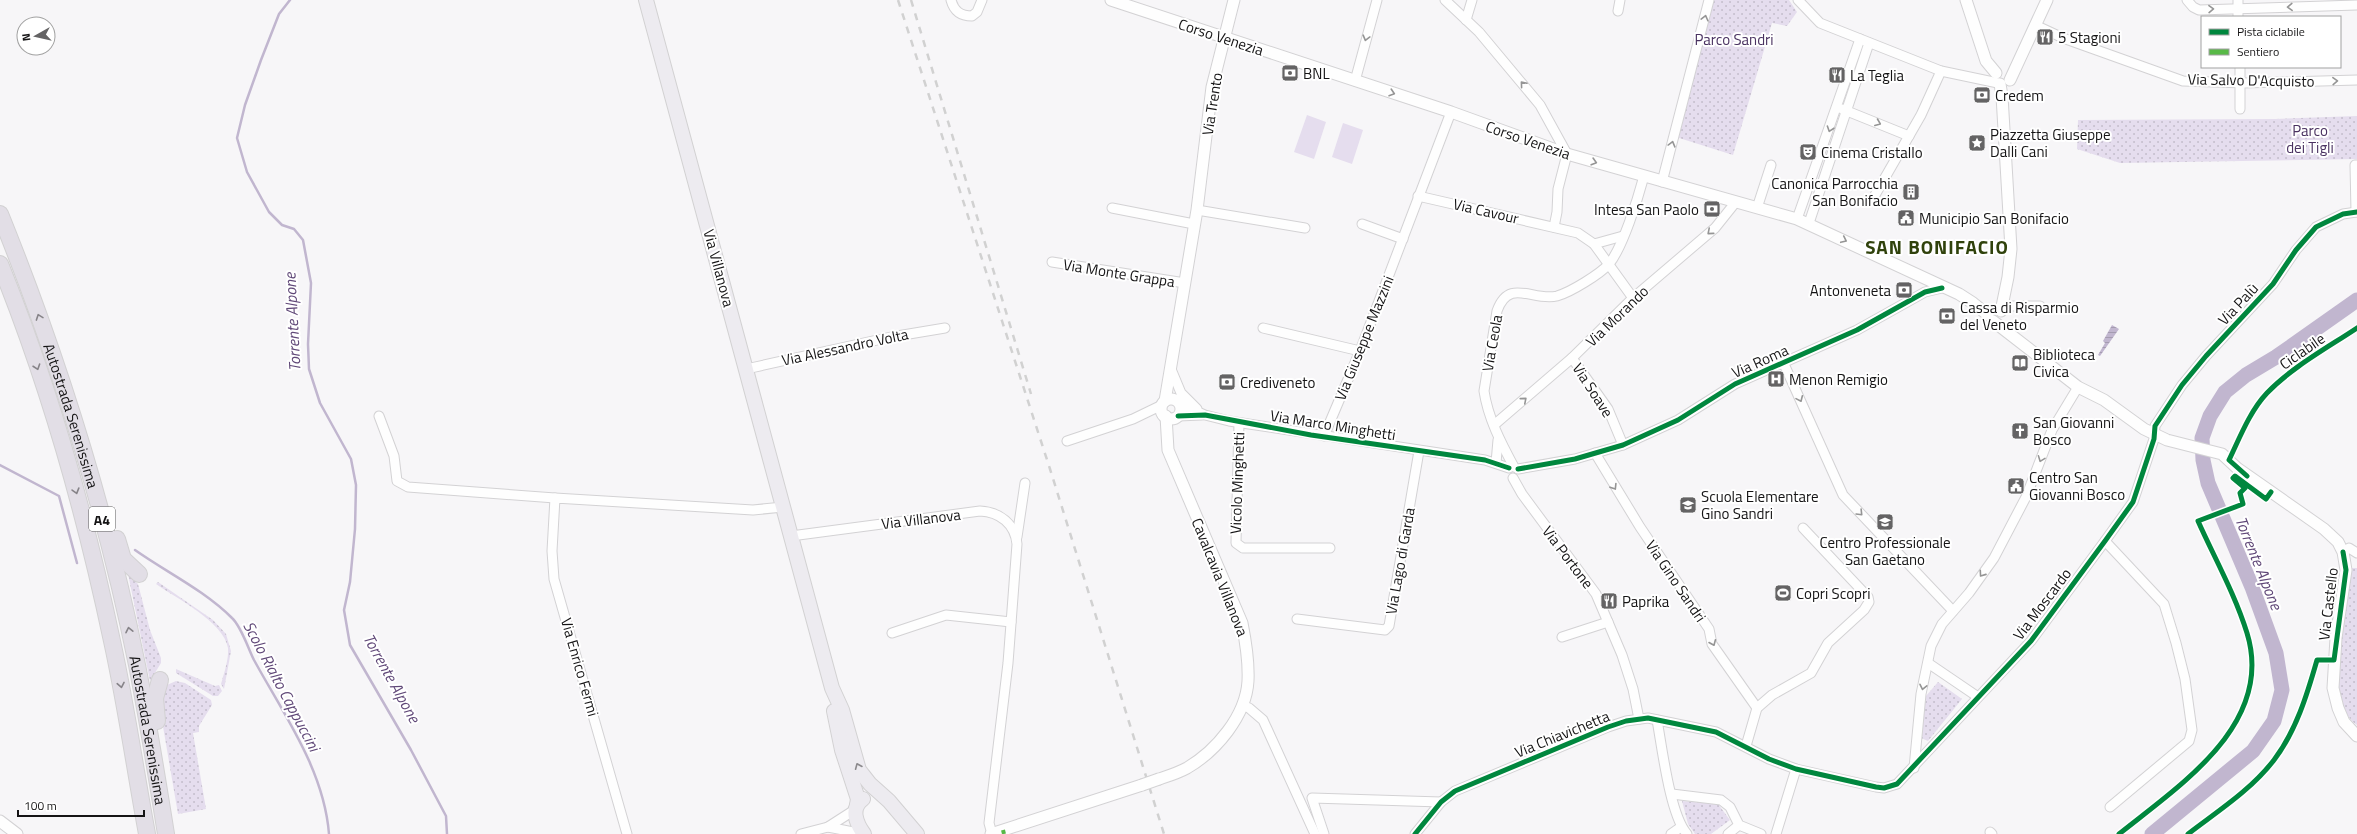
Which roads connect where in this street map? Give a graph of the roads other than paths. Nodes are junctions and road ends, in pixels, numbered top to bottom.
1 (646, 0) edge
2 (951, 0) edge
3 (982, 0) edge
4 (1111, 0) edge
5 (1234, 0) edge
6 (1377, 0) edge
7 (1445, 0) edge
8 (1472, 0) edge
9 (1620, 0) edge
10 (1709, 0) edge
11 (1798, 0) edge
12 (1966, 0) edge
13 (2047, 0) edge
14 (2188, 1) edge
15 (2357, 5) edge
16 (2238, 9) edge
17 (1618, 11) dead end
18 (1466, 20) junction
19 (2035, 25) junction
20 (1224, 38) junction
21 (1860, 39) junction
22 (1869, 43) junction
23 (2240, 68) edge
24 (1941, 71) junction
25 (2357, 80) edge
26 (1355, 81) junction
27 (2002, 81) junction
28 (2240, 82) junction
29 (1837, 107) junction
30 (2240, 109) dead end
31 (1847, 110) junction
32 (1452, 112) junction
33 (1909, 136) junction
34 (1568, 154) junction
35 (1821, 156) junction
36 (1831, 158) junction
37 (1770, 165) dead end
38 (2356, 165) edge
39 (1644, 176) junction
40 (1662, 182) junction
41 (1875, 195) dead end
42 (1418, 196) junction
43 (1735, 202) junction
44 (1112, 208) dead end
45 (1757, 208) junction
46 (1197, 210) junction
47 (2356, 212) edge
48 (0, 214) edge
49 (1797, 219) junction
50 (1808, 223) junction
51 (1194, 224) junction
52 (1362, 224) dead end
53 (1554, 226) junction
54 (1305, 228) dead end
55 (1623, 236) junction
56 (1403, 239) junction
57 (1594, 244) junction
58 (1052, 262) dead end
59 (0, 264) edge
60 (1609, 264) junction
61 (1185, 283) junction
62 (1942, 288) junction
63 (1634, 298) junction
64 (2040, 306) dead end
65 (1997, 312) junction
66 (946, 328) dead end
67 (1263, 328) dead end
68 (1360, 351) junction
69 (1572, 358) junction
70 (1784, 364) junction
71 (746, 369) junction
72 (1170, 369) junction
73 (2078, 387) junction
74 (1170, 409) junction
75 (1205, 415) junction
76 (379, 416) dead end
77 (1239, 423) junction
78 (1494, 425) junction
79 (2154, 434) junction
80 (1324, 436) junction
81 (1498, 438) junction
82 (1067, 441) dead end
83 (1623, 445) junction
84 (1419, 451) junction
85 (1595, 453) junction
86 (1485, 460) junction
87 (1496, 463) junction
88 (1514, 472) junction
89 (1025, 483) dead end
90 (95, 492) junction
91 (555, 498) junction
92 (783, 507) junction
93 (1803, 528) dead end
94 (791, 536) junction
95 (1016, 537) junction
96 (2105, 541) junction
97 (1330, 548) dead end
98 (2343, 552) junction
99 (2357, 553) edge
100 (139, 574) dead end
101 (1953, 611) junction
102 (1297, 619) dead end
103 (1011, 622) junction
104 (1608, 622) junction
105 (892, 633) dead end
106 (1562, 637) dead end
107 (1928, 663) junction
108 (160, 680) dead end
109 (832, 688) junction
110 (1978, 698) junction
111 (1242, 705) junction
112 (1757, 708) junction
113 (1639, 719) junction
114 (1657, 720) junction
115 (2357, 736) edge
116 (1746, 746) junction
117 (1914, 768) junction
118 (1796, 769) junction
119 (1672, 794) junction
120 (160, 796) junction
121 (883, 796) junction
122 (1441, 802) junction
123 (857, 807) junction
124 (2110, 807) dead end
125 (0, 821) edge
126 (1739, 825) junction
127 (828, 827) junction
128 (1681, 827) junction
129 (17, 834) edge
130 (147, 834) edge
131 (166, 834) edge
132 (627, 834) edge
133 (801, 834) edge
134 (864, 834) edge
135 (918, 834) edge
136 (991, 834) edge
137 (1315, 834) edge
138 (1324, 834) edge
139 (1415, 834) edge
140 (1672, 834) edge
141 (1687, 834) edge
142 (1728, 834) edge
143 (1761, 834) edge
144 (1776, 834) edge

1 - 71 main road, Via Villanova
2 - 3 street
4 - 20 street, Corso Venezia
5 - 20 street, Via Trento
6 -> 26 street
7 - 18 street
8 - 18 street
9 - 17 street
40 -> 10 street
11 - 21 street
12 - 27 street
13 - 19 street
14 -> 16 street
15 -> 16 street
34 -> 18 street
19 - 27 street
19 - 28 street, Via Salvo D'Acquisto
20 - 26 street, Corso Venezia
20 - 46 street, Via Trento
21 - 22 street
21 - 29 street
22 - 24 street
22 - 31 street
23 - 28 street
24 - 27 street
24 - 33 street
28 -> 25 street, Via Salvo D'Acquisto
26 -> 32 street, Corso Venezia
27 - 65 street
28 - 30 street
29 - 31 street
29 -> 35 street
31 -> 33 street
31 - 36 street
32 - 34 street, Corso Venezia
32 - 42 street, Via Giuseppe Mazzini
33 - 41 street
34 -> 39 street, Corso Venezia
34 - 53 street
35 - 36 street
35 - 49 street
36 - 50 street
37 - 45 street
38 - 47 street
39 - 40 street, Corso Venezia
39 - 55 street, Via Ceola
40 - 43 street, Corso Venezia
42 - 53 street, Via Cavour
42 - 56 street, Via Giuseppe Mazzini
43 - 45 street, Corso Venezia
43 -> 63 street, Via Morando
44 - 51 street
45 - 49 street, Corso Venezia
46 - 51 street, Via Trento
46 - 54 street
47 - 79 street, Via Palù
90 -> 48 highway, Autostrada Serenissima / A4
49 - 50 street, Corso Venezia
50 -> 62 street, Corso Venezia
51 - 61 street, Via Trento
52 - 56 street
53 - 57 street, Via Cavour
55 - 57 street
55 - 60 street, Via Ceola
56 - 68 street, Via Giuseppe Mazzini
57 - 60 street, Via Cavour
58 - 61 street, Via Monte Grappa
59 -> 130 highway, Autostrada Serenissima / A4
60 - 63 street, Via Cavour
60 - 78 street, Via Ceola
61 - 72 street, Via Trento
62 - 65 street, Corso Venezia
62 - 70 street, Via Roma
63 - 69 street, Via Morando
64 - 65 street
65 - 73 street, Via Castello
66 - 71 street, Via Alessandro Volta
67 - 68 street
68 - 80 street, Via Giuseppe Mazzini
78 -> 69 street, Via Morando
69 - 83 street, Via Soave
70 - 83 street, Via Roma
70 -> 101 street
71 - 92 main road, Via Villanova
72 - 74 street, Via Trento
72 - 75 street, Via Marco Minghetti
73 - 79 street, Via Castello
73 -> 101 street
74 - 75 street, Via Marco Minghetti
74 - 82 street, Via Marco Minghetti
74 - 111 street, Cavalcavia Villanova
75 - 77 street, Via Marco Minghetti
76 - 91 street
77 - 80 street, Via Marco Minghetti
77 - 97 street, Vicolo Minghetti
78 - 81 street, Via Ceola
79 - 96 street, Via Moscardo
79 - 98 street, Via Castello
80 - 84 street, Via Marco Minghetti
81 - 87 street, Via Ceola
81 - 88 street, Via Ceola
83 - 85 street, Via Roma
84 - 86 street, Via Marco Minghetti
84 - 102 street, Via Lago di Garda
85 - 88 street, Via Roma
85 -> 112 street, Via Gino Sandri
86 - 87 street, Via Marco Minghetti
86 - 88 street
87 - 88 street, Via Marco Minghetti
88 - 104 street, Via Portone
89 - 95 street
90 - 100 highway
120 -> 90 highway, Autostrada Serenissima / A4
91 - 92 street
91 - 132 street, Via Enrico Fermi
92 - 94 main road, Via Villanova
93 - 112 street
94 - 95 street, Via Villanova
94 - 109 main road, Via Villanova
95 - 103 street
96 - 110 street, Via Moscardo
96 - 124 street
98 - 99 street, Via Castello
98 - 115 street, Via Castello
101 - 107 street
103 - 105 street
103 - 136 street
104 - 106 street
104 - 113 street, Via Portone
107 - 110 street
107 -> 117 street
108 - 120 highway
121 -> 109 main road, Via Villanova
109 - 123 main road, Via Villanova
110 - 117 street, Via Moscardo
111 - 136 street, Cavalcavia Villanova, bridge
111 - 137 street
112 - 116 street
113 - 114 street, Via Chiavichetta
113 - 122 street, Via Chiavichetta
114 - 116 street, Via Chiavichetta
114 - 119 street
116 - 118 street, Via Chiavichetta
117 - 118 street, Via Chiavichetta
118 - 144 street
119 - 126 street
119 - 128 street
120 - 131 highway, Autostrada Serenissima / A4
121 - 123 main road
121 - 135 main road, Via Villanova
122 - 138 street
122 - 139 street, Via Chiavichetta
123 - 127 street
123 - 134 main road, Via Villanova
125 - 129 street
126 - 142 street
126 - 143 street
127 - 133 street
127 - 134 street
128 - 140 street
128 - 141 street

